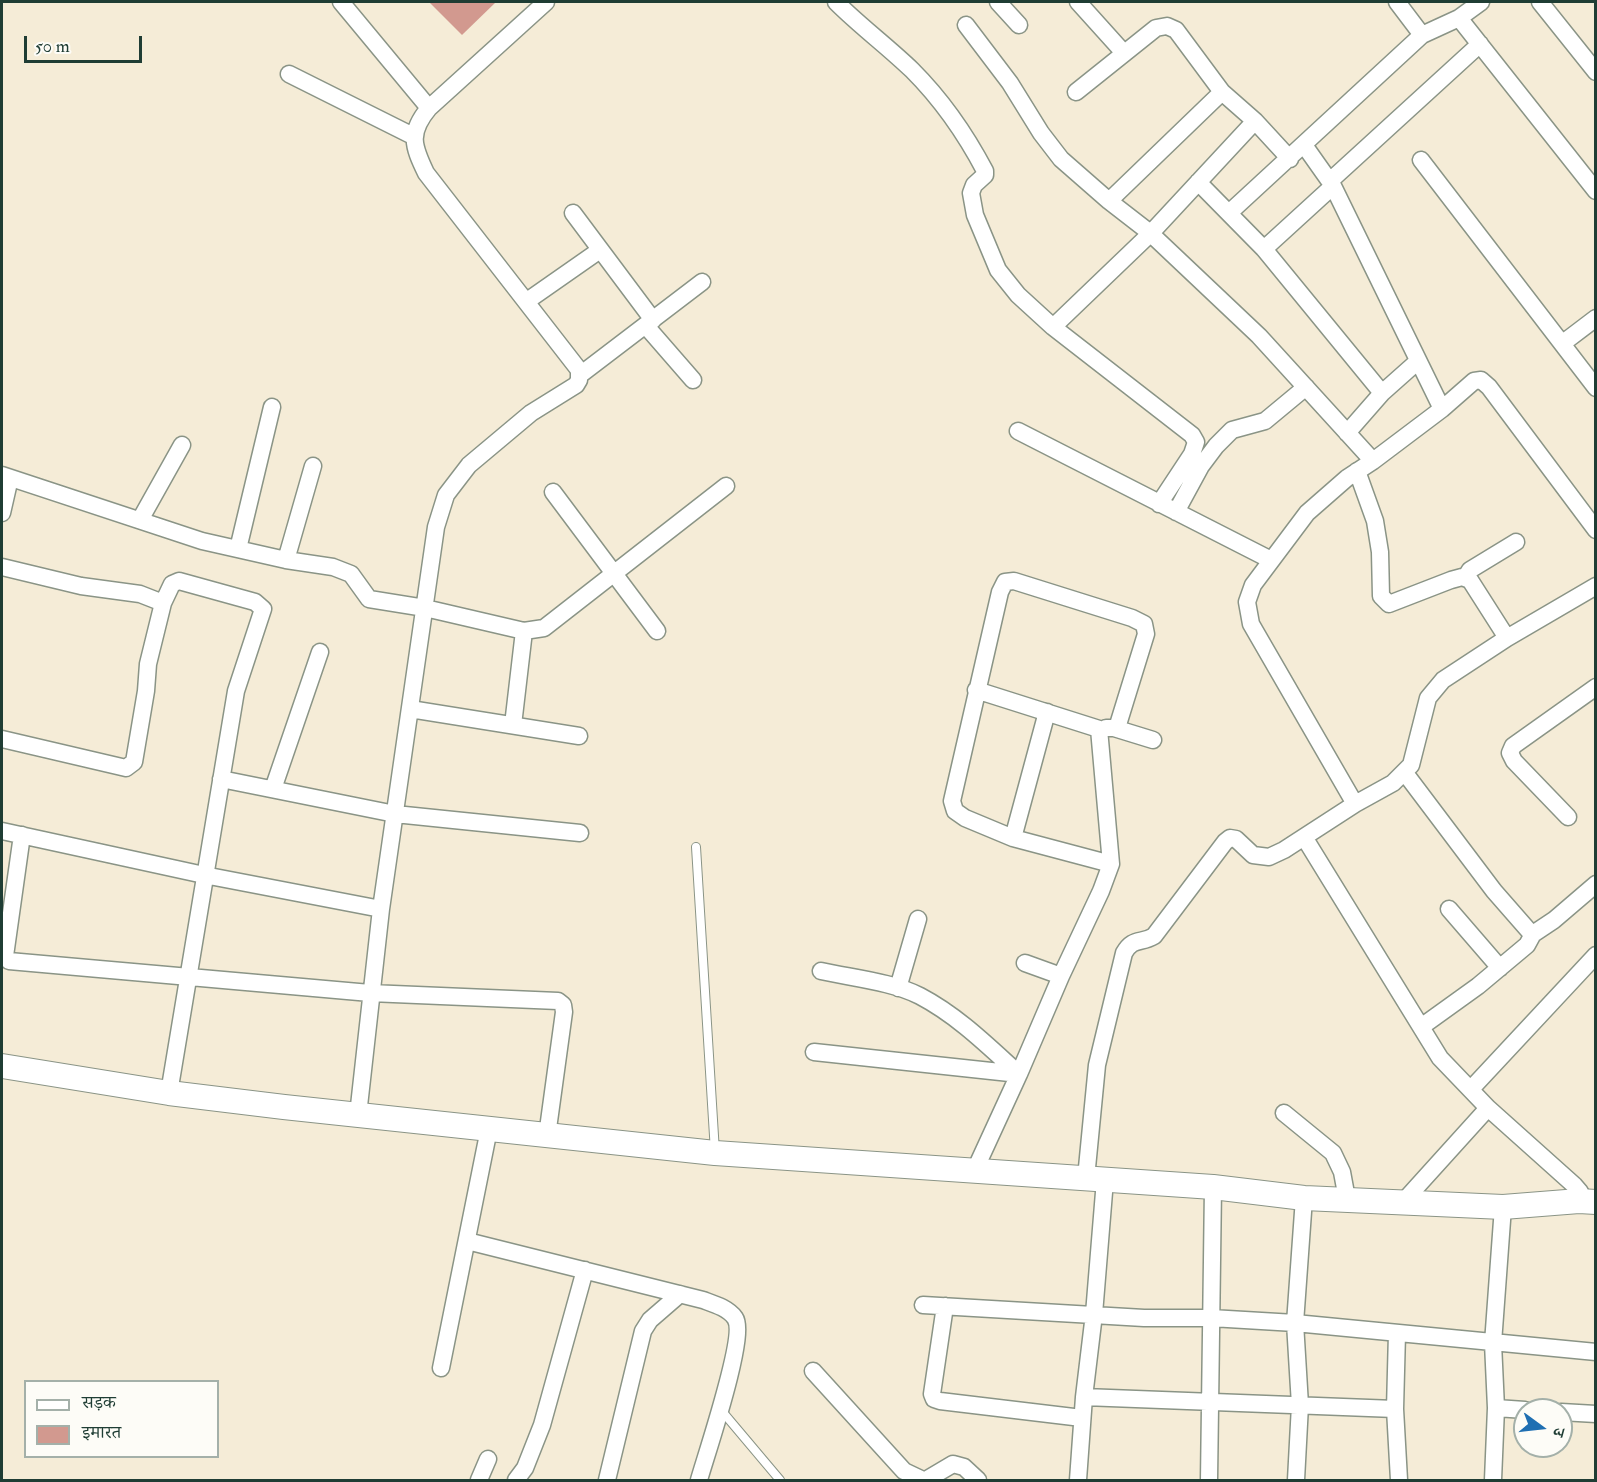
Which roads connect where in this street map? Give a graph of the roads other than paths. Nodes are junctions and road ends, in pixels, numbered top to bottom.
1 (341, 2) edge
2 (546, 2) edge
3 (836, 2) edge
4 (998, 2) edge
5 (1078, 2) edge
6 (1397, 2) edge
7 (1480, 2) edge
8 (1540, 2) edge
9 (1460, 18) junction
10 (966, 25) dead end
11 (1019, 25) dead end
12 (1422, 35) junction
13 (1480, 44) junction
14 (1124, 53) junction
15 (1596, 72) edge
16 (289, 74) dead end
17 (1076, 92) dead end
18 (1222, 93) junction
19 (429, 108) junction
20 (1255, 121) junction
21 (413, 136) junction
22 (1304, 146) junction
23 (1290, 159) junction
24 (1421, 160) dead end
25 (1198, 182) junction
26 (1331, 184) junction
27 (1596, 191) edge
28 (1109, 201) junction
29 (573, 213) dead end
30 (1229, 213) junction
31 (1150, 233) junction
32 (1264, 249) junction
33 (600, 250) junction
34 (702, 282) dead end
35 (527, 301) junction
36 (1596, 318) edge
37 (650, 323) junction
38 (1053, 327) junction
39 (1563, 343) junction
40 (1418, 361) junction
41 (580, 375) junction
42 (693, 380) dead end
43 (1306, 387) junction
44 (1596, 388) edge
45 (1382, 393) junction
46 (272, 407) dead end
47 (1442, 409) junction
48 (1018, 431) dead end
49 (1347, 433) junction
50 (182, 446) dead end
51 (1372, 461) junction
52 (313, 466) dead end
53 (1357, 471) junction
54 (6, 477) edge
55 (726, 486) dead end
56 (553, 492) dead end
57 (1160, 504) junction
58 (1176, 512) junction
59 (2, 513) edge
60 (140, 520) junction
61 (1596, 530) edge
62 (1516, 542) dead end
63 (238, 549) junction
64 (286, 560) junction
65 (1271, 560) junction
66 (2, 567) edge
67 (613, 572) junction
68 (1465, 578) junction
69 (1596, 586) edge
70 (163, 603) junction
71 (425, 608) junction
72 (524, 631) junction
73 (657, 631) dead end
74 (1507, 638) junction
75 (320, 652) dead end
76 (1596, 687) edge
77 (976, 690) junction
78 (410, 709) junction
79 (1047, 712) junction
80 (513, 725) junction
81 (1117, 728) junction
82 (1099, 729) junction
83 (579, 736) dead end
84 (2, 739) edge
85 (1153, 740) dead end
86 (1405, 773) junction
87 (221, 779) junction
88 (273, 789) junction
89 (1355, 804) junction
90 (395, 814) junction
91 (1568, 817) dead end
92 (2, 831) edge
93 (580, 833) dead end
94 (22, 835) junction
95 (1304, 837) junction
96 (1013, 838) junction
97 (696, 847) dead end
98 (1112, 864) junction
99 (204, 875) junction
100 (1596, 884) edge
101 (381, 909) junction
102 (1449, 909) dead end
103 (918, 919) dead end
104 (1533, 934) junction
105 (1596, 955) edge
106 (1025, 963) dead end
107 (1500, 968) junction
108 (821, 971) dead end
109 (1061, 976) junction
110 (187, 977) junction
111 (898, 988) junction
112 (370, 993) junction
113 (1421, 1027) junction
114 (814, 1052) dead end
115 (2, 1066) edge
116 (1019, 1074) junction
117 (1470, 1089) junction
118 (169, 1093) junction
119 (1488, 1107) junction
120 (1284, 1113) dead end
121 (358, 1115) junction
122 (489, 1129) junction
123 (547, 1136) junction
124 (715, 1154) junction
125 (974, 1172) junction
126 (1096, 1179) junction
127 (1213, 1187) junction
128 (1304, 1198) junction
129 (1347, 1199) junction
130 (1587, 1201) edge
131 (1403, 1202) junction
132 (1503, 1207) junction
133 (467, 1241) junction
134 (585, 1270) junction
135 (680, 1294) junction
136 (922, 1305) dead end
137 (945, 1306) junction
138 (1094, 1314) junction
139 (1211, 1318) junction
140 (1295, 1323) junction
141 (1397, 1333) junction
142 (1493, 1343) junction
143 (1596, 1352) edge
144 (441, 1368) dead end
145 (813, 1371) dead end
146 (1084, 1397) junction
147 (1211, 1403) junction
148 (1300, 1405) junction
149 (720, 1408) junction
150 (1496, 1408) junction
151 (1395, 1409) junction
152 (1513, 1409) edge
153 (1573, 1413) edge
154 (1596, 1414) edge
155 (1082, 1418) junction
156 (488, 1459) dead end
157 (483, 1479) edge
158 (516, 1480) edge
159 (607, 1480) edge
160 (699, 1480) edge
161 (780, 1480) edge
162 (924, 1480) edge
163 (978, 1480) edge
164 (1078, 1480) edge
165 (1209, 1480) edge
166 (1296, 1480) edge
167 (1399, 1480) edge
168 (1493, 1480) edge

1 - 19 street
2 - 19 street
3 - 38 street
4 - 11 street
5 - 14 street
6 - 12 street
7 - 9 street
8 - 15 street
9 - 12 street
9 - 13 street
10 - 28 street
12 - 22 street
13 - 26 street
13 - 27 street
14 - 17 street
14 - 18 street
16 - 21 street
18 - 20 street
18 - 28 street
19 - 21 street
20 - 23 street
20 - 25 street
21 - 35 street
22 - 23 street
22 - 26 street
23 - 30 street
24 - 39 street
25 - 30 street
25 - 31 street
26 - 32 street
26 - 40 street
28 - 31 street
29 - 33 street
30 - 32 street
31 - 38 street
31 - 43 street
32 - 45 street
33 - 35 street
33 - 37 street
34 - 37 street
35 - 41 street
36 - 39 street
37 - 41 street
37 - 42 street
38 - 57 street
39 - 44 street
40 - 45 street
40 - 47 street
41 - 71 street
43 - 49 street
43 - 58 street
45 - 49 street
46 - 63 street
47 - 51 street
47 - 61 street
48 - 57 street
49 - 51 street
50 - 60 street
51 - 53 street
52 - 64 street
53 - 65 street
53 - 68 street
54 - 59 street
54 - 60 street
55 - 67 street
56 - 67 street
57 - 58 street
58 - 65 street
60 - 63 street
62 - 68 street
63 - 64 street
64 - 71 street
65 - 89 street
66 - 70 street
67 - 72 street
67 - 73 street
68 - 74 street
69 - 74 street
70 - 84 street
70 - 87 street
71 - 72 street
71 - 78 street
72 - 80 street
74 - 86 street
75 - 88 street
76 - 91 street
77 - 79 street
77 - 81 street
77 - 96 street
78 - 80 street
78 - 90 street
79 - 82 street
79 - 96 street
80 - 83 street
81 - 82 street
81 - 85 street
82 - 98 street
86 - 89 street
86 - 104 street
87 - 88 street
87 - 99 street
88 - 90 street
89 - 95 street
90 - 93 street
90 - 101 street
92 - 94 street
94 - 99 street
94 - 110 street
95 - 113 street
95 - 126 street
96 - 98 street
97 - 124 lane
98 - 109 street
99 - 101 street
99 - 110 street
100 - 104 street
101 - 112 street
102 - 107 street
103 - 111 street
104 - 107 street
105 - 117 street
106 - 109 street
107 - 113 street
108 - 111 street
109 - 116 street
110 - 112 street
110 - 118 street
111 - 116 street
112 - 121 street
112 - 123 street
113 - 117 street
114 - 116 street
115 - 118 main road
116 - 125 street
117 - 119 street
118 - 121 main road
119 - 130 street
119 - 131 street
120 - 129 street
121 - 122 main road
122 - 123 main road
122 - 133 street
123 - 124 main road
124 - 125 main road
125 - 126 main road
126 - 127 main road
126 - 138 street
127 - 128 main road
127 - 139 street
128 - 129 main road
128 - 140 street
129 - 131 main road
130 - 132 main road
131 - 132 main road
132 - 142 street
133 - 134 street
133 - 144 street
134 - 135 street
134 - 158 street
135 - 149 street
135 - 159 street
136 - 137 street
137 - 138 street
137 - 155 street
138 - 139 street
138 - 146 street
139 - 140 street
139 - 147 street
140 - 141 street
140 - 148 street
141 - 142 street
141 - 151 street
142 - 143 street
142 - 150 street
145 - 162 street
146 - 147 street
146 - 155 street
147 - 148 street
147 - 165 street
148 - 151 street
148 - 166 street
149 - 160 street
149 - 161 lane
150 - 152 street
150 - 168 street
151 - 167 street
153 - 154 street
155 - 164 street
156 - 157 street
162 - 163 street

